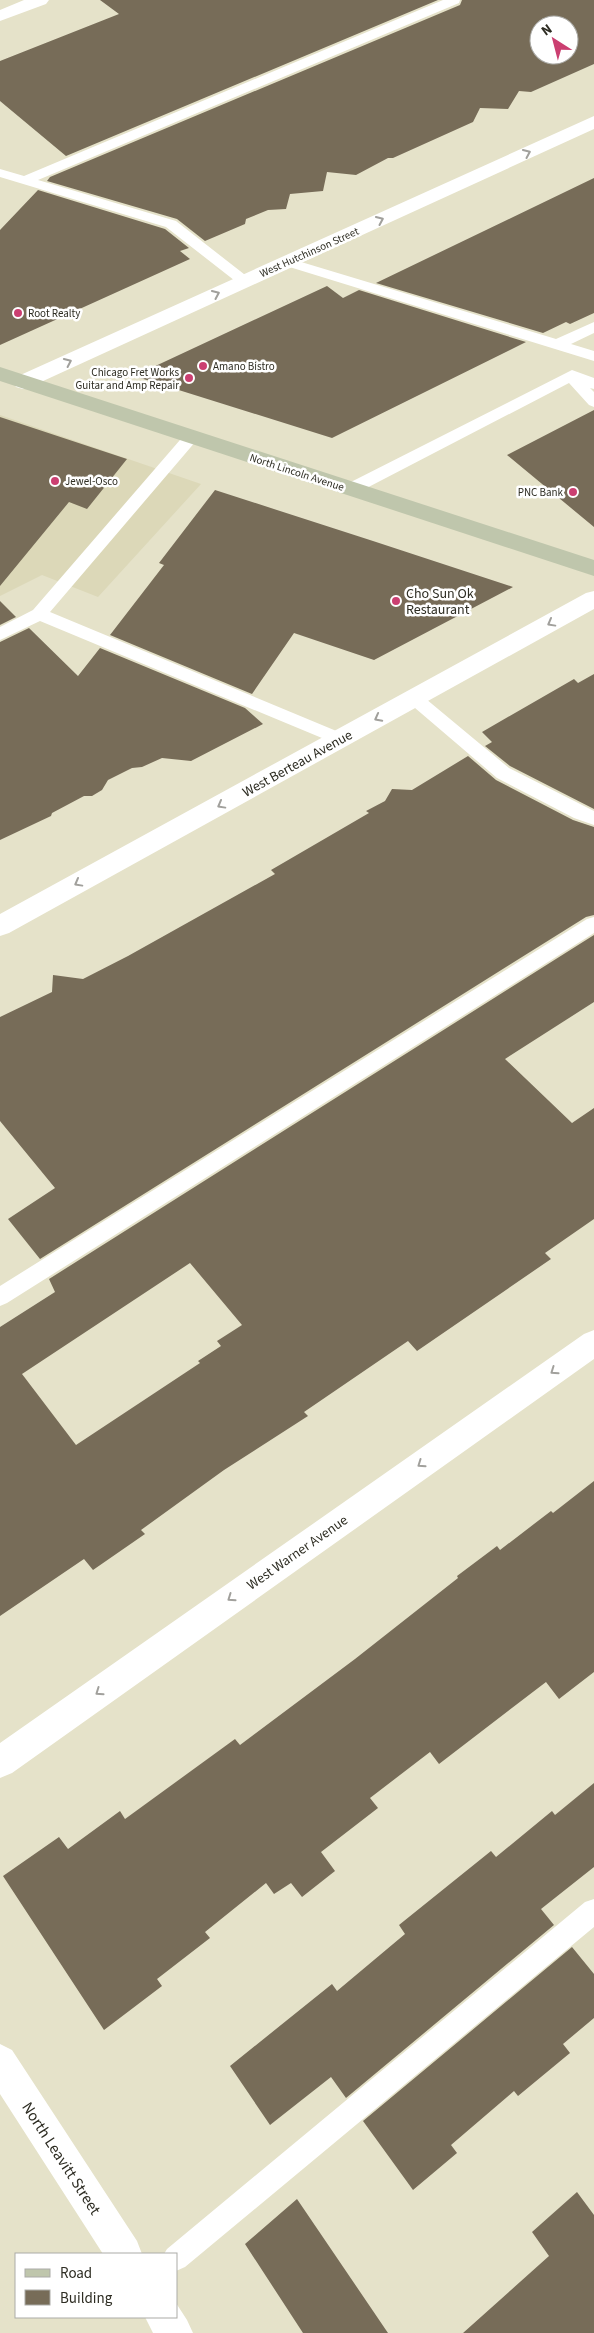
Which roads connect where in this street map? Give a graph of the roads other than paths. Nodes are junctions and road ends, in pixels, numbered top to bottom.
1 (40, 0) edge
2 (454, 0) edge
3 (0, 16) edge
4 (594, 122) edge
5 (0, 173) edge
6 (25, 180) junction
7 (288, 262) junction
8 (244, 281) junction
9 (594, 327) edge
10 (556, 345) junction
11 (594, 356) edge
12 (0, 374) edge
13 (572, 375) junction
14 (24, 382) junction
15 (594, 384) edge
16 (594, 389) edge
17 (594, 402) edge
18 (191, 437) junction
19 (351, 489) junction
20 (594, 568) edge
21 (594, 599) edge
22 (39, 614) junction
23 (0, 634) edge
24 (414, 698) junction
25 (340, 738) junction
26 (594, 818) edge
27 (594, 924) edge
28 (0, 926) edge
29 (0, 1297) edge
30 (594, 1343) edge
31 (0, 1762) edge
32 (594, 1911) edge
33 (0, 2062) edge
34 (123, 2253) edge
35 (178, 2256) edge
36 (165, 2318) edge
37 (174, 2333) edge

1 - 3 street
2 - 6 lane
7 -> 4 street, West Hutchinson Street
5 - 6 lane
6 - 8 lane
7 - 8 street, West Hutchinson Street
7 - 10 lane
14 -> 8 street, West Hutchinson Street
9 - 10 lane
10 - 11 lane
12 - 14 main road, North Lincoln Avenue
13 - 15 lane
13 - 16 lane
13 - 17 lane
13 - 19 lane
14 - 18 main road, North Lincoln Avenue
18 - 19 main road, North Lincoln Avenue
18 - 22 lane
19 - 20 main road, North Lincoln Avenue
21 -> 24 street, West Berteau Avenue
22 - 23 lane
22 - 25 lane
24 -> 25 street, West Berteau Avenue
24 - 26 lane
25 -> 28 street, West Berteau Avenue
27 - 29 lane
30 -> 31 street, West Warner Avenue
32 - 35 lane
33 - 34 street, North Leavitt Street
36 - 37 street

